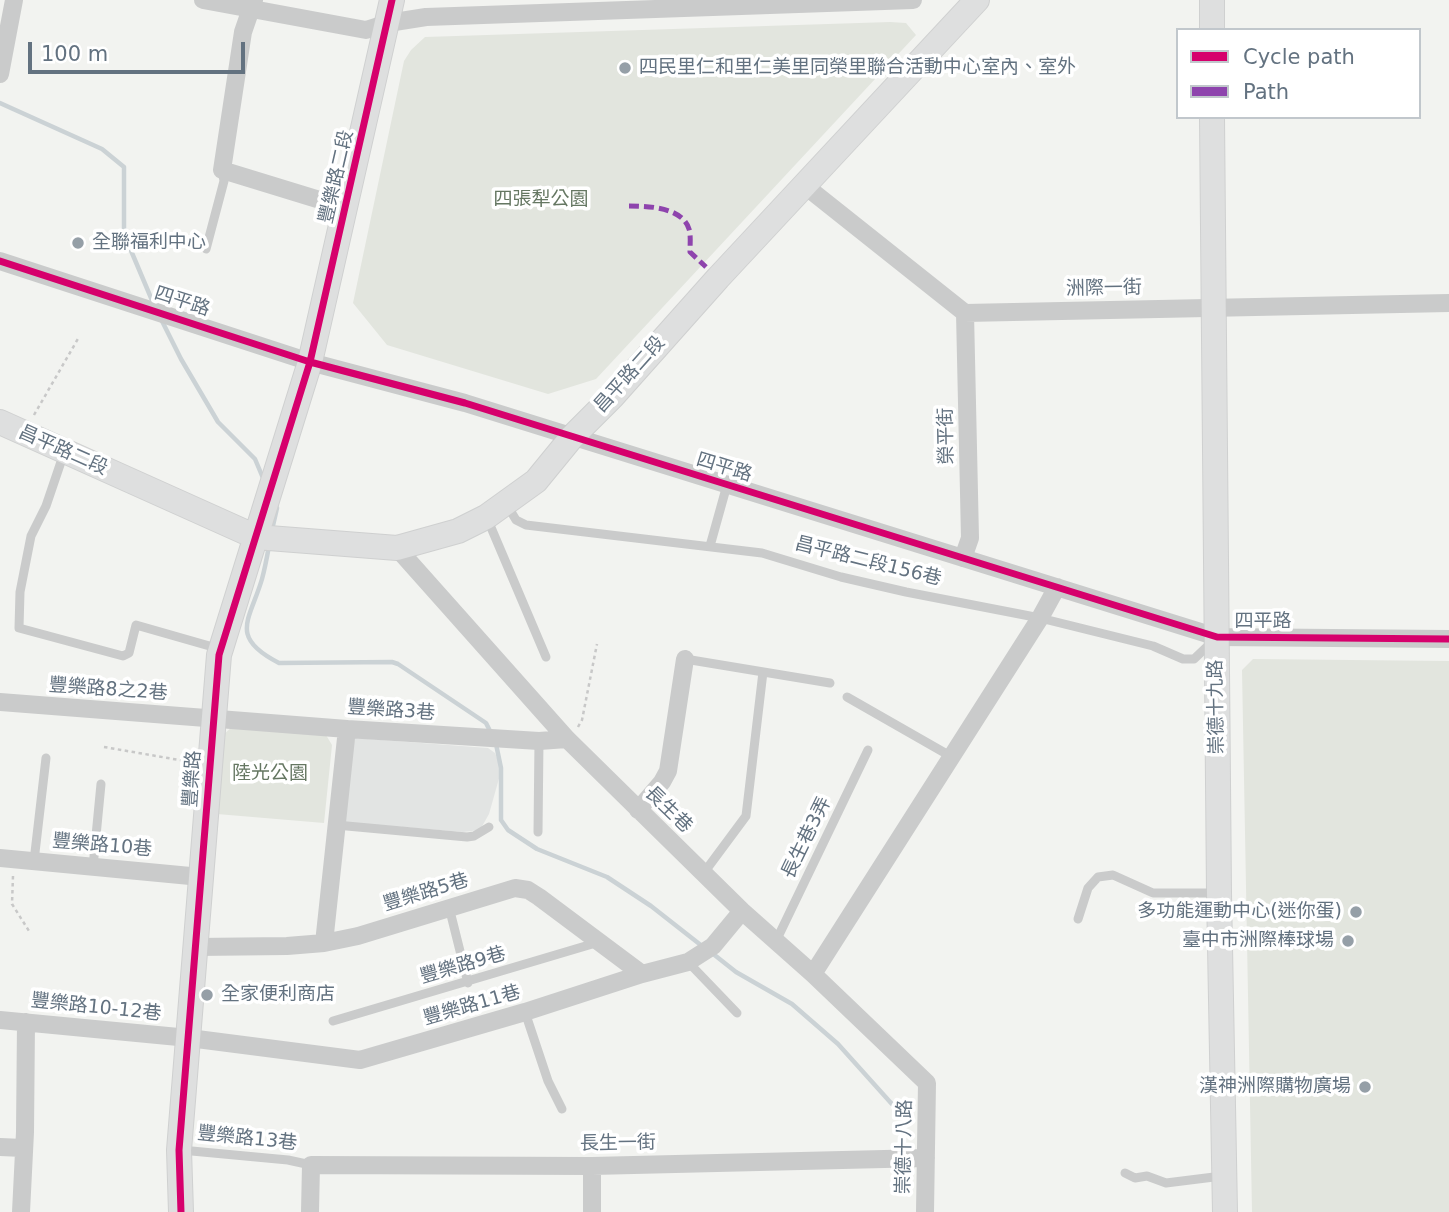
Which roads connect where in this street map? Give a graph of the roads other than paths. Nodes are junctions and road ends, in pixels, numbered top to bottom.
1 (14, 0) edge
2 (203, 0) edge
3 (909, 0) edge
4 (977, 0) edge
5 (1212, 0) edge
6 (750, 3) edge
7 (253, 5) edge
8 (390, 11) edge
9 (1212, 28) edge
10 (0, 74) edge
11 (1212, 119) edge
12 (222, 170) junction
13 (804, 185) junction
14 (346, 208) junction
15 (206, 249) dead end
16 (0, 261) edge
17 (1449, 303) edge
18 (1213, 307) junction
19 (965, 313) junction
20 (310, 362) junction
21 (0, 422) edge
22 (572, 437) junction
23 (65, 452) junction
24 (727, 485) junction
25 (496, 510) junction
26 (256, 537) junction
27 (710, 546) junction
28 (397, 548) junction
29 (963, 558) junction
30 (1056, 587) junction
31 (1040, 618) junction
32 (1217, 637) junction
33 (1449, 639) edge
34 (221, 649) junction
35 (546, 657) dead end
36 (685, 659) joint
37 (763, 672) junction
38 (830, 683) dead end
39 (847, 698) dead end
40 (0, 702) edge
41 (213, 719) junction
42 (347, 729) junction
43 (566, 739) junction
44 (539, 741) junction
45 (868, 750) dead end
46 (952, 757) junction
47 (46, 758) dead end
48 (101, 784) dead end
49 (638, 810) junction
50 (335, 825) junction
51 (489, 827) dead end
52 (538, 832) dead end
53 (7, 858) edge
54 (34, 861) junction
55 (93, 867) junction
56 (703, 873) junction
57 (201, 877) junction
58 (1219, 893) junction
59 (449, 907) junction
60 (742, 911) junction
61 (1078, 919) dead end
62 (601, 942) junction
63 (776, 942) junction
64 (324, 943) junction
65 (196, 947) junction
66 (688, 962) junction
67 (642, 974) junction
68 (813, 974) junction
69 (468, 982) junction
70 (525, 1012) junction
71 (737, 1013) dead end
72 (0, 1020) edge
73 (333, 1021) dead end
74 (26, 1022) junction
75 (189, 1038) junction
76 (927, 1083) joint
77 (562, 1109) dead end
78 (0, 1147) edge
79 (23, 1148) junction
80 (179, 1150) junction
81 (926, 1158) junction
82 (311, 1165) junction
83 (592, 1166) junction
84 (1125, 1173) dead end
85 (1224, 1176) junction
86 (21, 1212) edge
87 (181, 1212) edge
88 (310, 1212) edge
89 (592, 1212) edge
90 (925, 1212) edge
91 (1226, 1212) edge

1 - 10 street
2 - 7 street
3 - 6 street
4 - 13 street, 昌平路二段
5 - 9 street
6 - 8 street
7 - 8 street
7 - 12 street
8 - 14 street, 豐樂路二段
11 - 18 street, 崇德十九路
12 - 14 street
12 - 15 lane
13 - 19 street
13 - 22 street, 昌平路二段
14 - 20 street, 豐樂路二段
16 - 20 street, 四平路
17 - 18 street, 洲際一街
18 - 19 street, 洲際一街
18 - 32 street, 崇德十九路
19 - 29 street, 榮平街
20 - 22 street, 四平路
20 - 26 street, 豐樂路
21 - 23 street, 昌平路二段
22 - 24 street, 四平路
22 - 25 street, 昌平路二段
23 - 26 street, 昌平路二段
23 - 34 lane
24 - 27 lane
24 - 29 street, 四平路
25 - 27 lane, 昌平路二段156巷
25 - 28 street, 昌平路二段
25 - 35 lane
26 - 28 street, 昌平路二段
26 - 34 street, 豐樂路
27 - 31 lane, 昌平路二段156巷
28 - 43 street, 長生巷
29 - 30 street, 四平路
30 - 31 street
30 - 32 street, 四平路
31 - 32 lane, 昌平路二段156巷
31 - 46 street
32 - 33 street, 四平路
32 - 58 street, 崇德十九路
34 - 41 street, 豐樂路
36 - 37 lane
36 - 49 street
37 - 38 lane
37 - 56 lane
39 - 46 lane
40 - 41 street, 豐樂路8之2巷
41 - 42 street, 豐樂路3巷
41 - 57 street, 豐樂路
42 - 44 street, 豐樂路3巷
42 - 50 street
43 - 44 street, 豐樂路3巷
43 - 49 street, 長生巷
44 - 52 lane
45 - 63 lane, 長生巷3弄
46 - 68 street
47 - 54 lane
48 - 55 lane
49 - 56 street, 長生巷
50 - 51 lane
50 - 64 street
53 - 54 street, 豐樂路10巷
54 - 55 street, 豐樂路10巷
55 - 57 street, 豐樂路10巷
56 - 60 street, 長生巷
57 - 65 street, 豐樂路
58 - 61 lane
58 - 85 street, 崇德十九路
59 - 62 street, 豐樂路5巷
59 - 64 street, 豐樂路5巷
59 - 69 lane
60 - 63 street, 長生巷
60 - 66 street, 豐樂路11巷
62 - 67 street, 豐樂路5巷
62 - 69 lane, 豐樂路9巷
63 - 68 street, 長生巷
64 - 65 street, 豐樂路5巷
65 - 75 street, 豐樂路
66 - 67 street, 豐樂路11巷
66 - 71 lane
67 - 70 street, 豐樂路11巷
68 - 76 street, 長生巷
69 - 73 lane, 豐樂路9巷
70 - 75 street, 豐樂路11巷
70 - 77 lane
72 - 74 street, 豐樂路10-12巷
74 - 75 street, 豐樂路10-12巷
74 - 79 street
75 - 80 street, 豐樂路
76 - 81 street, 崇德十八路
78 - 79 street
79 - 86 street
80 - 82 lane, 豐樂路13巷
80 - 87 street, 豐樂路
81 - 83 street, 長生一街
81 - 90 street, 崇德十八路
82 - 83 street, 長生一街
82 - 88 street
83 - 89 street
84 - 85 lane
85 - 91 street, 崇德十九路

